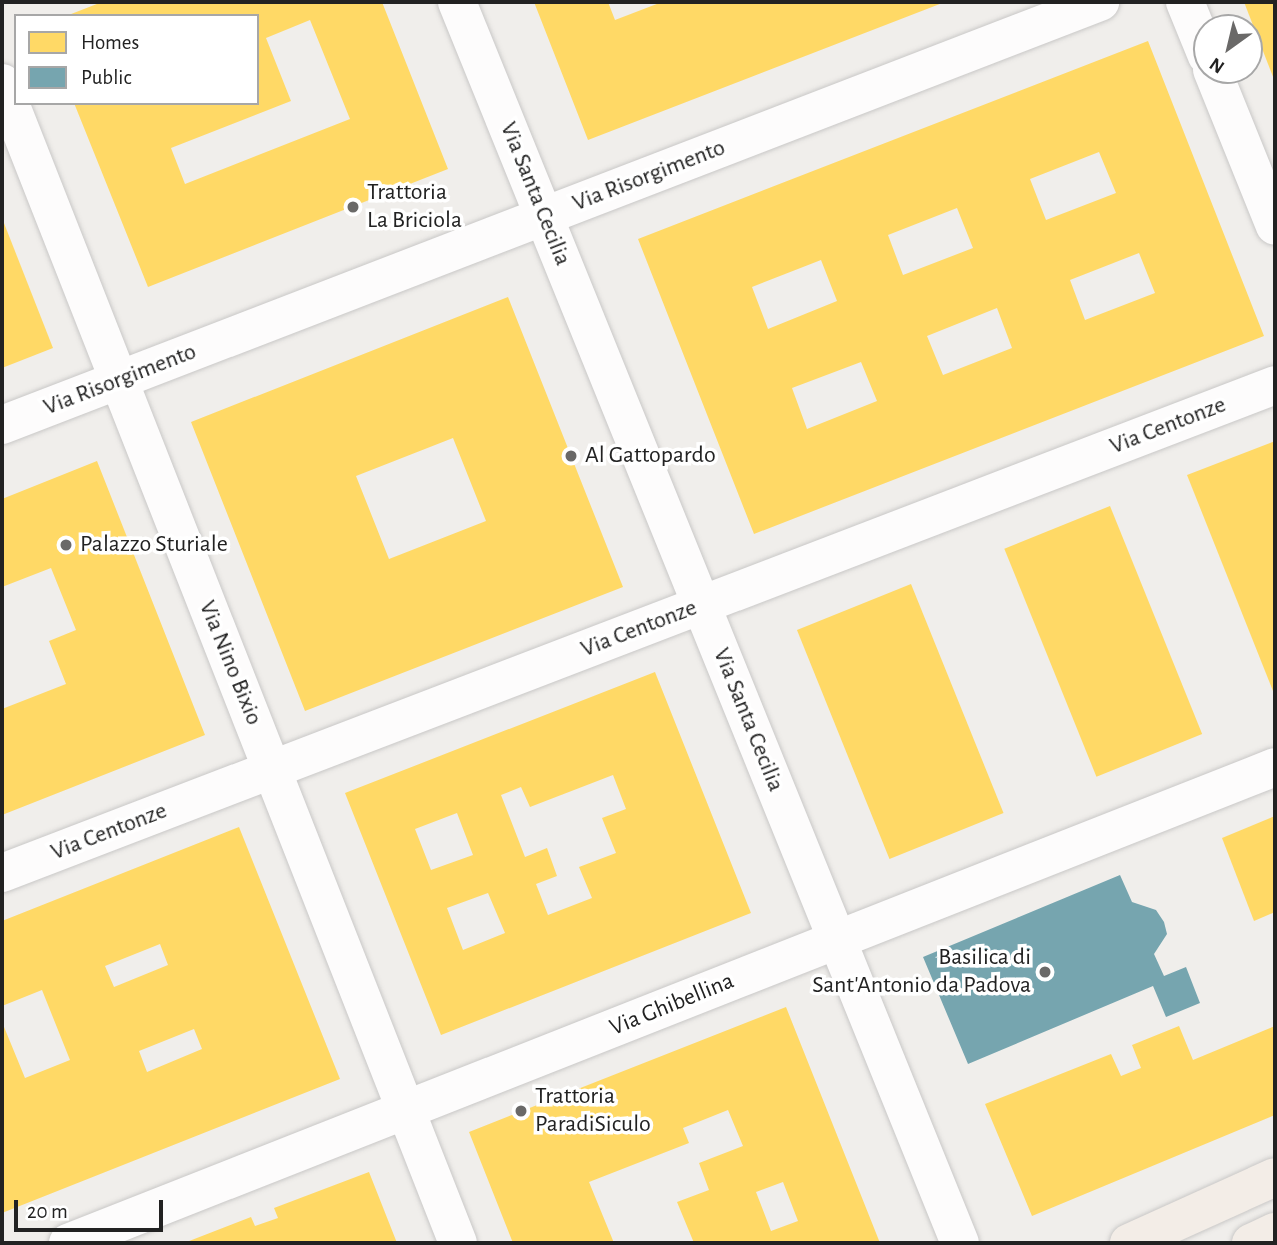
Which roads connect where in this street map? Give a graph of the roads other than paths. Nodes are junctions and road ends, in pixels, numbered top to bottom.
1 (457, 2) edge
2 (1100, 2) edge
3 (1185, 2) edge
4 (1193, 22) edge
5 (2, 83) edge
6 (1218, 84) edge
7 (544, 216) junction
8 (1275, 226) edge
9 (119, 380) junction
10 (1275, 385) edge
11 (2, 425) edge
12 (702, 605) junction
13 (1275, 767) edge
14 (272, 770) junction
15 (2, 873) edge
16 (837, 940) junction
17 (406, 1110) junction
18 (1275, 1177) edge
19 (1275, 1232) edge
20 (68, 1243) edge
21 (458, 1243) edge
22 (960, 1243) edge
23 (1129, 1243) edge
24 (1251, 1243) edge

1 - 7 street, Via Santa Cecilia
2 - 7 street, Via Risorgimento
3 - 4 street
5 - 9 street, Via Nino Bixio
6 - 8 street
7 - 9 street, Via Risorgimento
7 - 12 street, Via Santa Cecilia
9 - 11 street, Via Risorgimento
9 - 14 street, Via Nino Bixio
10 - 12 street, Via Centonze
12 - 14 street, Via Centonze
12 - 16 street, Via Santa Cecilia
13 - 16 street, Via Ghibellina
14 - 15 street, Via Centonze
14 - 17 street, Via Nino Bixio
16 - 17 street, Via Ghibellina
16 - 22 street, Via Santa Cecilia
17 - 20 street, Via Ghibellina
17 - 21 street, Via Nino Bixio
18 - 23 main road
19 - 24 main road

